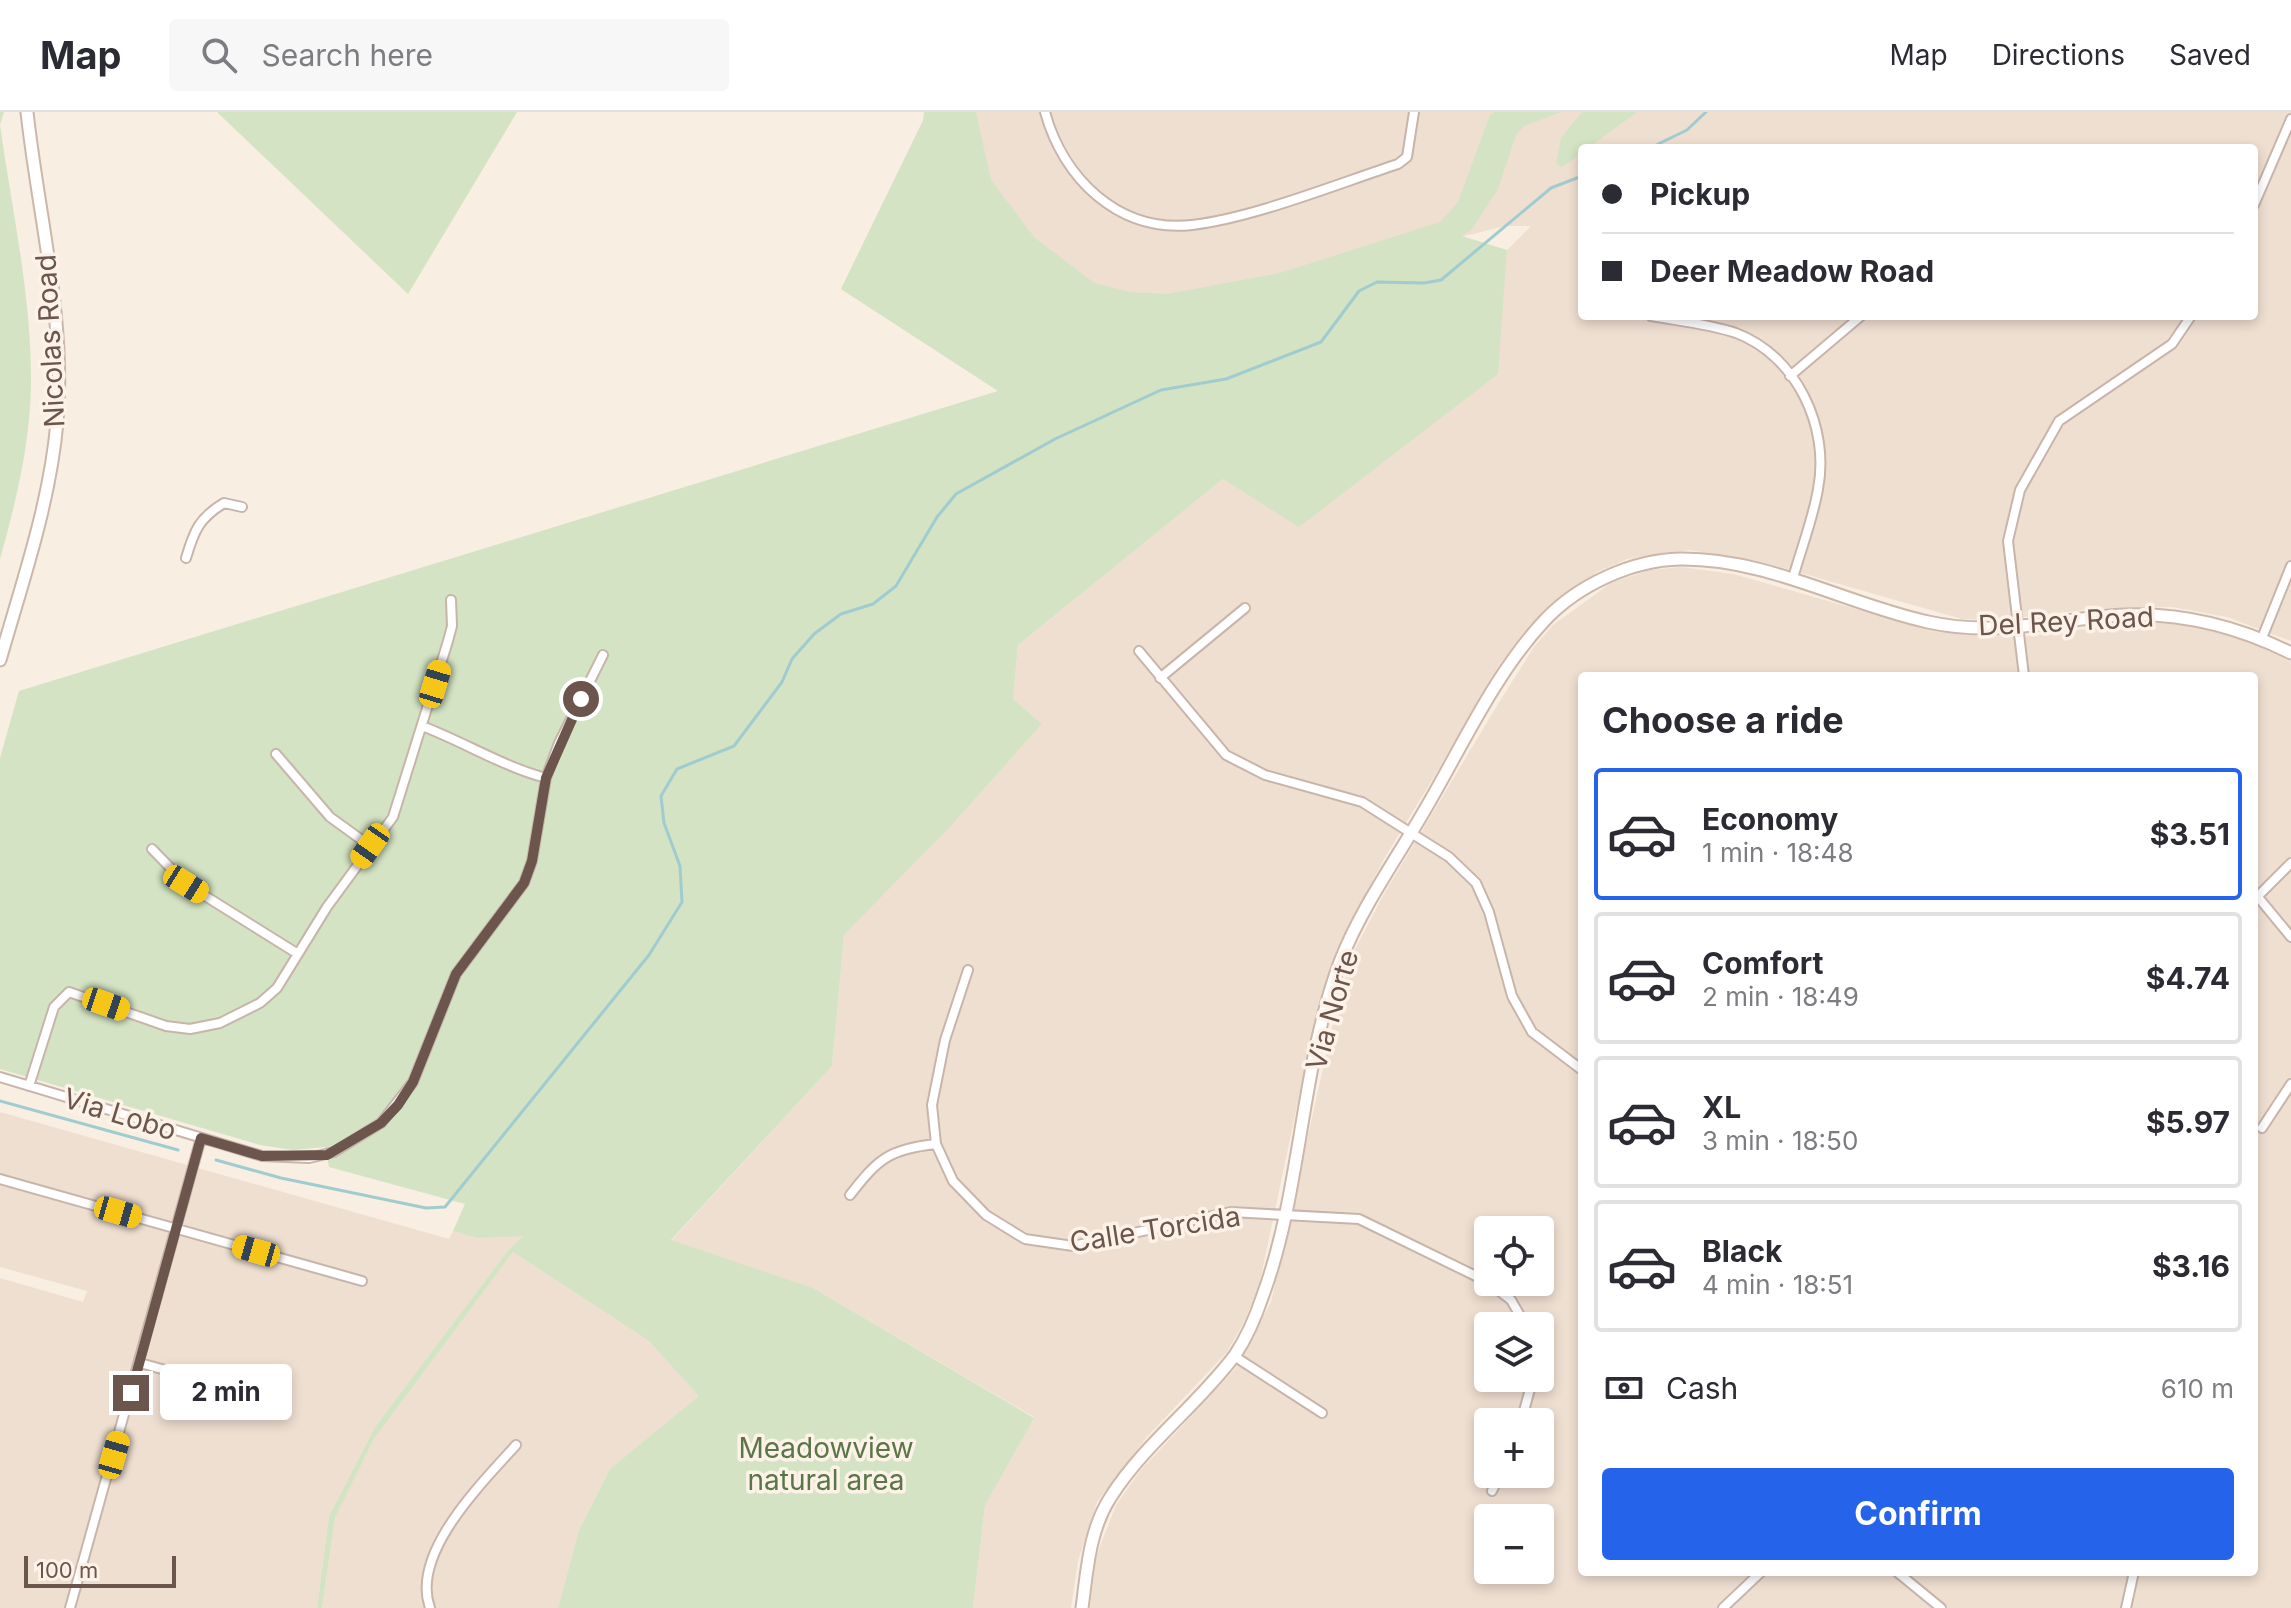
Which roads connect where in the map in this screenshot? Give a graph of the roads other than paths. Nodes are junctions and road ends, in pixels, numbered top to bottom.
1 (27, 112) edge
2 (1045, 112) edge
3 (1414, 112) edge
4 (2291, 119) edge
5 (2258, 196) edge
6 (1670, 320) edge
7 (1856, 320) edge
8 (2188, 320) edge
9 (1790, 376) junction
10 (242, 507) dead end
11 (186, 558) dead end
12 (2291, 566) edge
13 (1793, 578) junction
14 (451, 600) dead end
15 (1245, 608) dead end
16 (2018, 629) junction
17 (4, 634) edge
18 (2262, 638) junction
19 (1139, 651) dead end
20 (2291, 653) edge
21 (603, 655) dead end
22 (0, 660) edge
23 (2023, 672) edge
24 (1160, 678) junction
25 (422, 726) junction
26 (276, 754) dead end
27 (546, 778) junction
28 (1412, 833) junction
29 (370, 846) junction
30 (152, 849) dead end
31 (2291, 863) edge
32 (2258, 896) edge
33 (2258, 900) edge
34 (2291, 937) edge
35 (298, 954) junction
36 (968, 970) dead end
37 (1578, 1067) edge
38 (0, 1077) edge
39 (2291, 1084) edge
40 (29, 1086) junction
41 (2262, 1128) dead end
42 (201, 1138) junction
43 (936, 1144) junction
44 (0, 1179) edge
45 (850, 1195) dead end
46 (1283, 1217) junction
47 (177, 1229) junction
48 (1474, 1275) edge
49 (362, 1281) dead end
50 (1506, 1296) edge
51 (1518, 1312) edge
52 (1234, 1356) junction
53 (140, 1363) junction
54 (241, 1391) dead end
55 (1322, 1413) dead end
56 (516, 1445) dead end
57 (1493, 1488) edge
58 (1492, 1491) dead end
59 (1757, 1576) edge
60 (1902, 1576) edge
61 (2133, 1576) edge
62 (70, 1608) edge
63 (430, 1608) edge
64 (1082, 1608) edge
65 (1723, 1608) edge
66 (1941, 1608) edge
67 (2126, 1608) edge

1 - 17 street, Nicolas Road
2 - 3 street
4 - 5 street
6 - 9 street
7 - 9 street
8 - 16 street
9 - 13 street
10 - 11 street
12 - 18 street
13 - 16 street, Del Rey Road
13 - 28 street, Via Norte
14 - 25 street
15 - 24 street
16 - 18 street, Del Rey Road
16 - 23 street
17 - 22 street, Nicolas Road
18 - 20 street, Del Rey Road
19 - 24 street
21 - 27 street
24 - 28 street
25 - 27 street
25 - 29 street
26 - 29 street
27 - 42 street, Via Lobo
28 - 37 street
28 - 46 street, Via Norte
29 - 35 street
30 - 35 street
31 - 32 street
33 - 34 street
35 - 40 street
36 - 43 street, Calle Torcida
38 - 40 street, Via Lobo
39 - 41 street
40 - 42 street, Via Lobo
42 - 47 street
43 - 45 street
43 - 46 street, Calle Torcida
44 - 47 street
46 - 48 street, Calle Torcida
46 - 52 street, Via Norte
47 - 49 street
47 - 53 street
50 - 51 street, Calle Torcida
52 - 55 street
52 - 64 street, Via Norte
53 - 54 street
53 - 62 street
56 - 63 street
57 - 58 street
59 - 65 street
60 - 66 street
61 - 67 street

